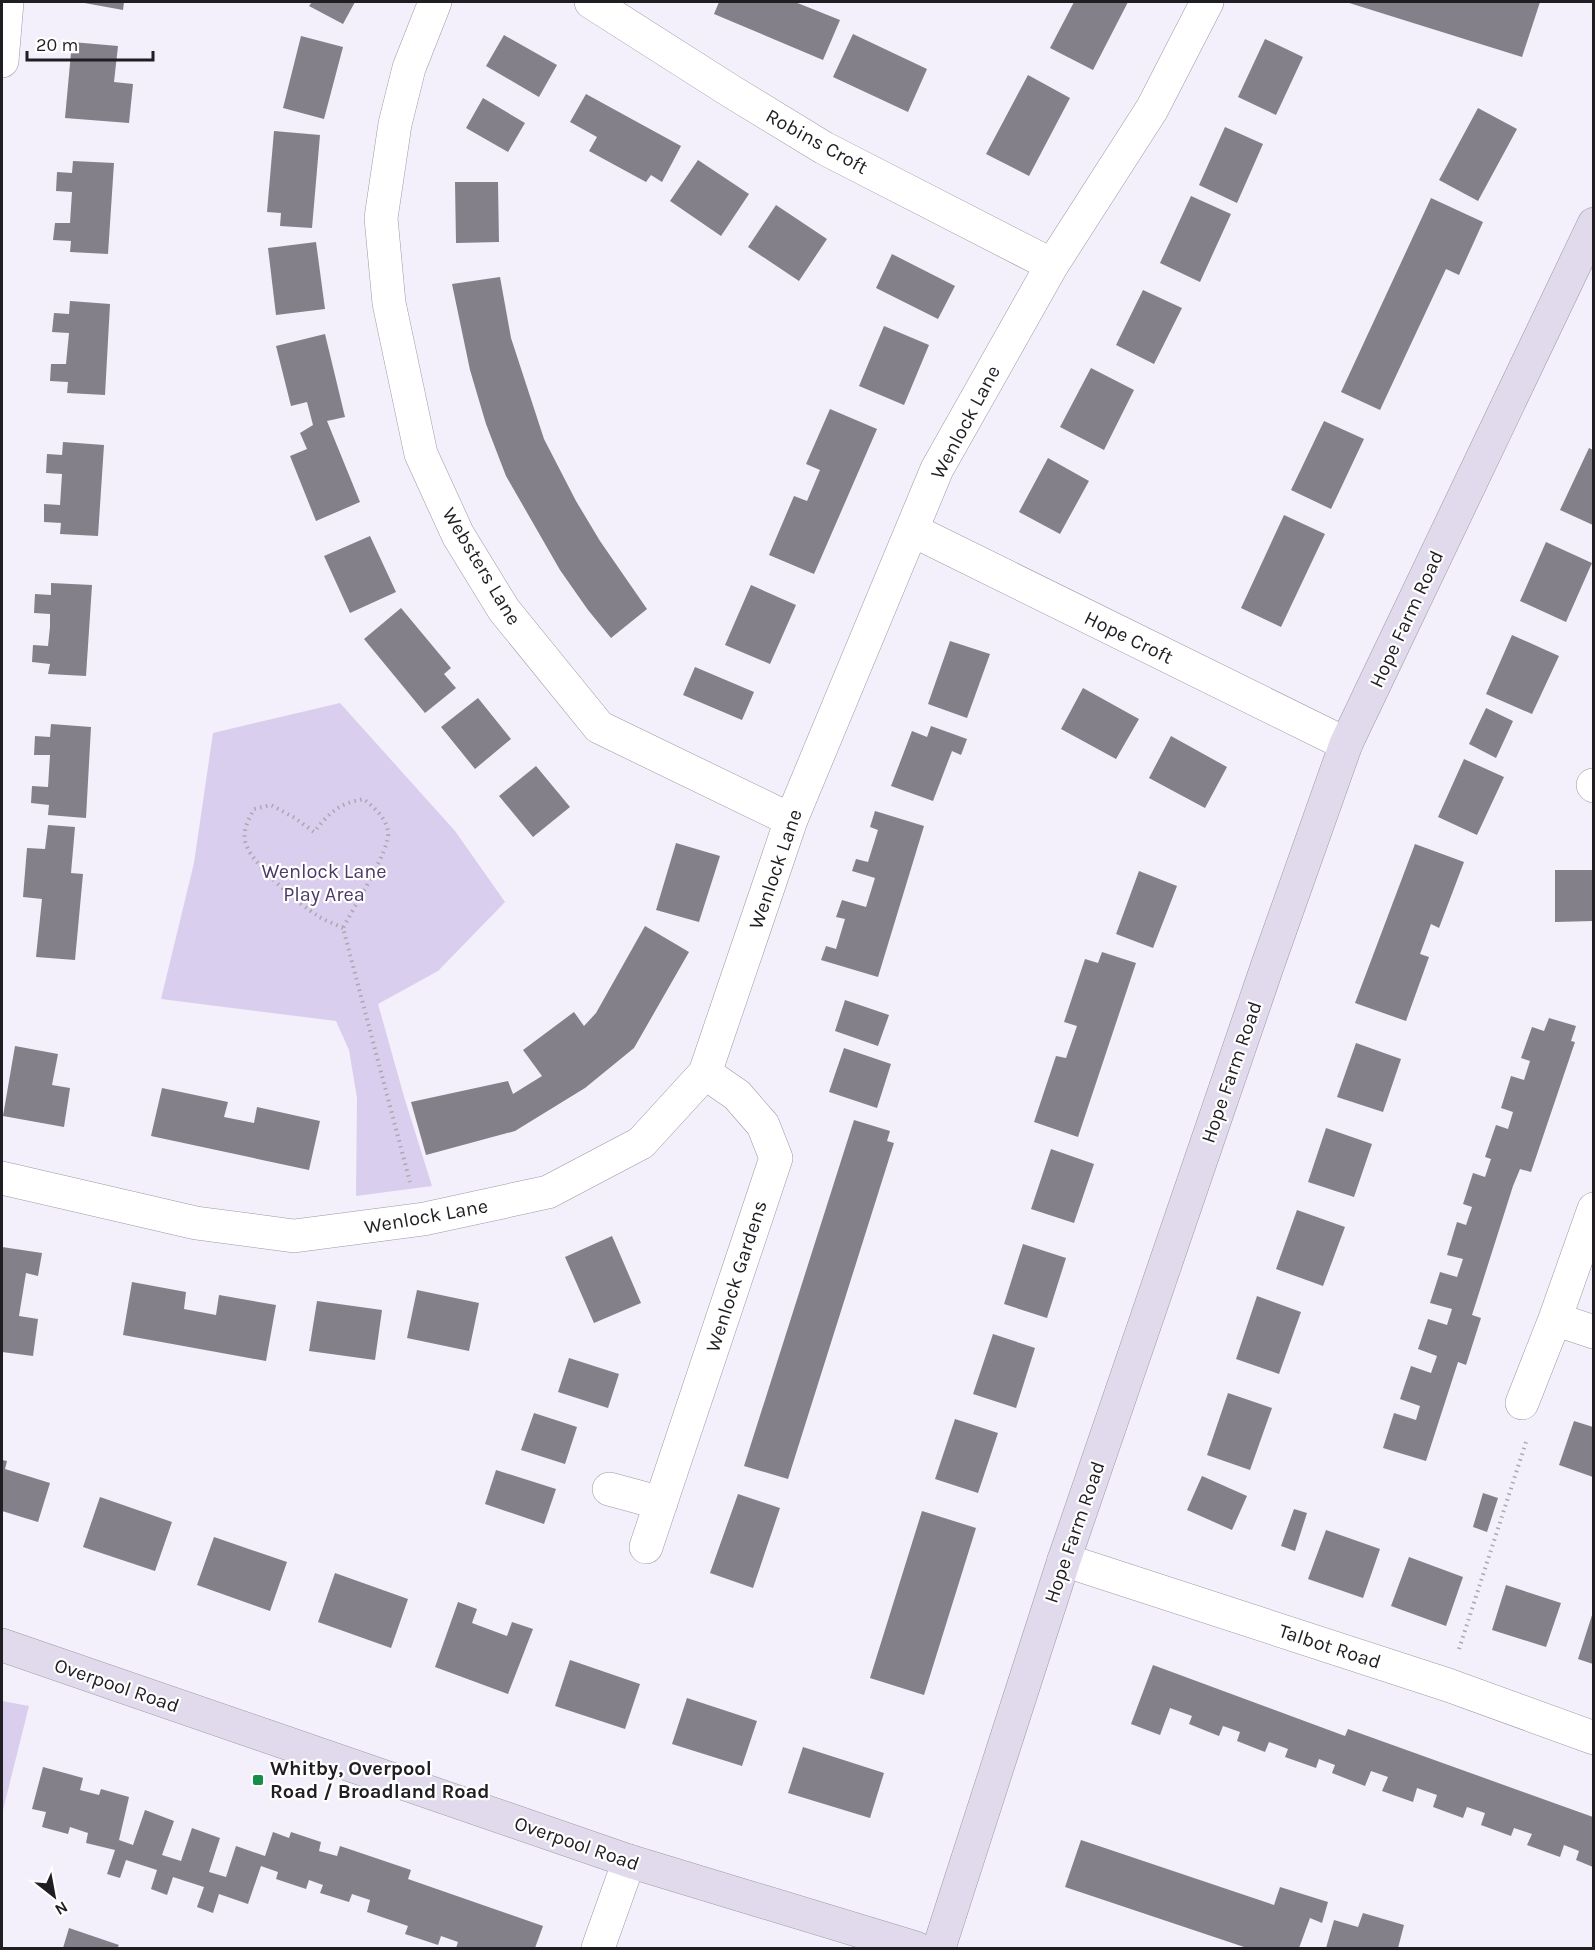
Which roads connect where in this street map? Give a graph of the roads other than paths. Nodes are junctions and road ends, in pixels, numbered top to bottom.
1 (7, 2) edge
2 (435, 2) edge
3 (591, 2) edge
4 (1207, 2) edge
5 (2, 61) edge
6 (1593, 224) edge
7 (1052, 265) junction
8 (912, 531) junction
9 (1346, 744) junction
10 (791, 820) junction
11 (705, 1073) junction
12 (2, 1179) edge
13 (1593, 1209) edge
14 (1555, 1319) junction
15 (1593, 1332) edge
16 (1522, 1403) road end
17 (609, 1489) dead end
18 (661, 1503) junction
19 (646, 1547) dead end
20 (1064, 1560) junction
21 (2, 1645) edge
22 (1593, 1738) edge
23 (629, 1861) junction
24 (598, 1948) edge
25 (916, 1948) edge
26 (939, 1948) edge

1 - 5 street
2 - 10 street, Websters Lane
3 - 7 street, Robins Croft
4 - 7 street, Wenlock Lane
6 - 9 street, Hope Farm Road
7 - 8 street, Wenlock Lane
8 - 9 street, Hope Croft
8 - 10 street, Wenlock Lane
9 - 20 street, Hope Farm Road
10 - 11 street, Wenlock Lane
11 - 12 street, Wenlock Lane
11 - 18 street, Wenlock Gardens
13 - 14 street
14 - 15 street
14 - 16 street
17 - 18 street
18 - 19 street, Wenlock Gardens
20 - 22 street, Talbot Road
20 - 26 street, Hope Farm Road
21 - 23 street, Overpool Road
23 - 24 street
23 - 25 street, Overpool Road

